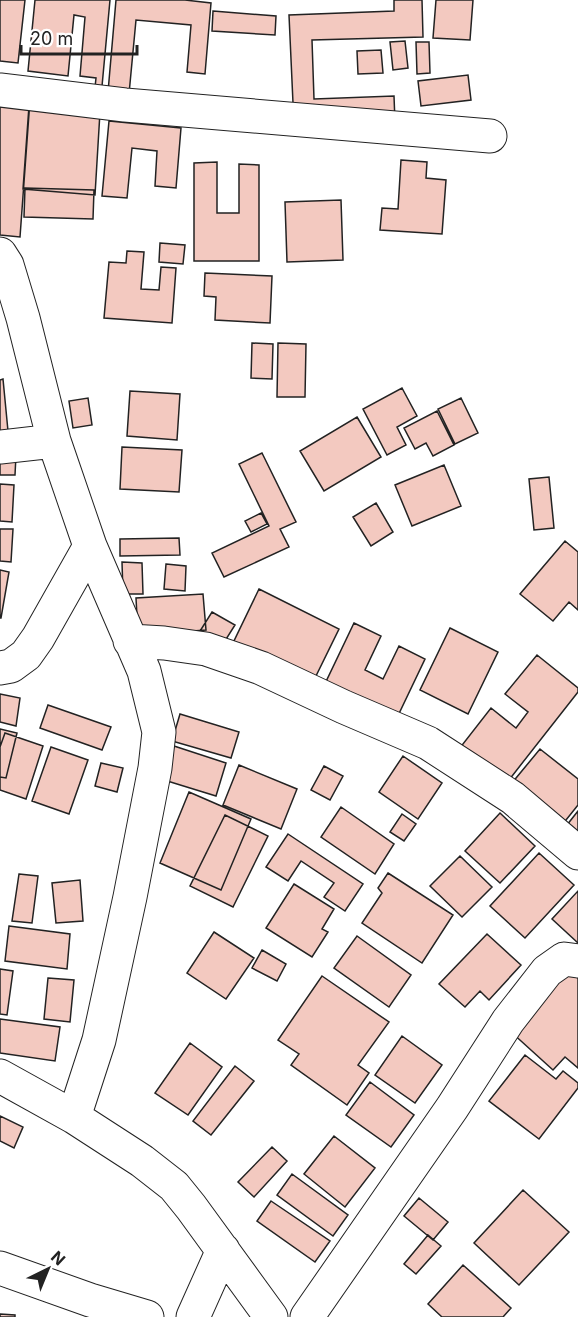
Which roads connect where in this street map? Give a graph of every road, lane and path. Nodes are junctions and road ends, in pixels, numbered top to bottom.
1 (0, 90) edge
2 (490, 136) dead end
3 (0, 254) edge
4 (54, 441) junction
5 (0, 447) edge
6 (90, 546) junction
7 (130, 641) junction
8 (0, 668) edge
9 (578, 853) edge
10 (578, 962) edge
11 (0, 1076) edge
12 (74, 1117) junction
13 (223, 1250) junction
14 (0, 1268) edge
15 (147, 1317) edge
16 (193, 1317) edge
17 (271, 1317) edge
18 (307, 1317) edge

1 - 2 street
3 - 4 street
4 - 5 street
4 - 6 street
6 - 7 street
6 - 8 street
7 - 9 street
7 - 12 street
10 - 18 street
11 - 12 street
12 - 13 street
13 - 16 street
13 - 17 street
14 - 15 street

